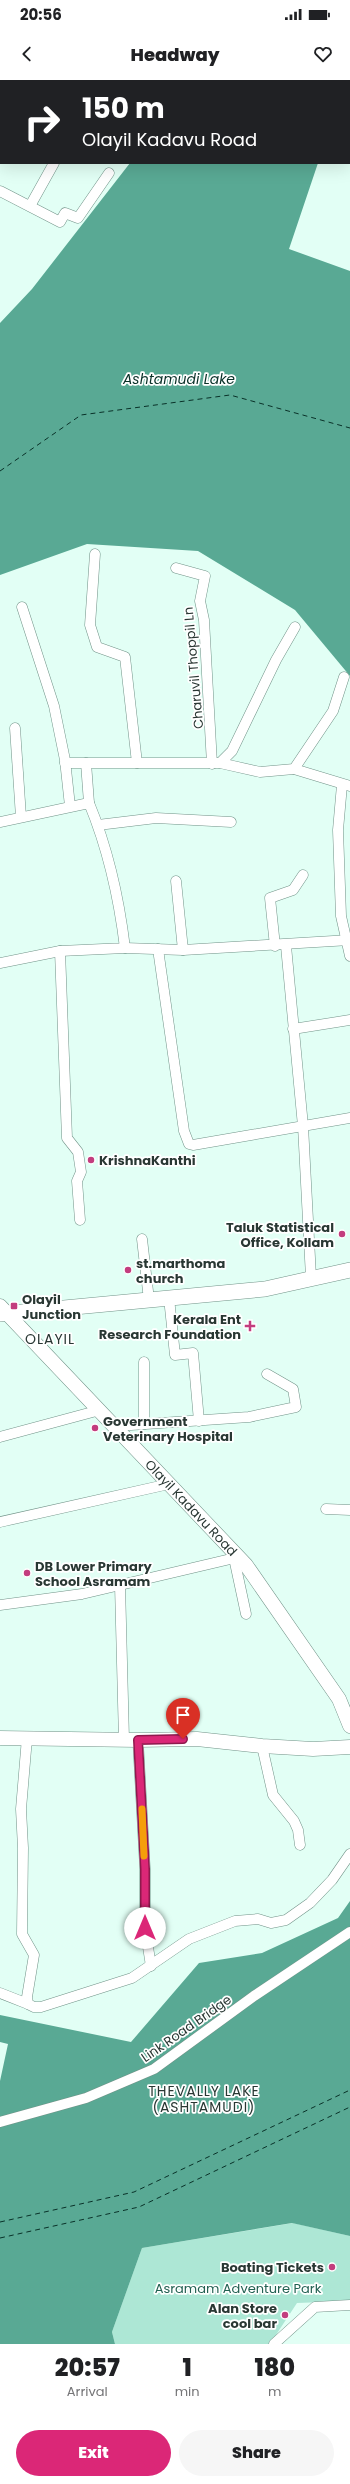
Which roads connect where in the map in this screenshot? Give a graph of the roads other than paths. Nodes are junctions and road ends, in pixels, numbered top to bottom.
1 (53, 164) edge
2 (109, 173) dead end
3 (0, 191) edge
4 (30, 206) junction
5 (95, 554) dead end
6 (176, 568) dead end
7 (22, 607) dead end
8 (295, 627) dead end
9 (344, 677) dead end
10 (15, 728) dead end
11 (65, 763) junction
12 (86, 763) junction
13 (137, 763) junction
14 (216, 764) junction
15 (294, 769) junction
16 (346, 785) edge
17 (89, 803) junction
18 (70, 806) junction
19 (21, 817) junction
20 (0, 822) edge
21 (231, 822) dead end
22 (98, 825) junction
23 (304, 875) dead end
24 (176, 882) dead end
25 (348, 940) edge
26 (275, 946) junction
27 (286, 946) junction
28 (125, 948) junction
29 (158, 949) junction
30 (183, 950) junction
31 (60, 951) junction
32 (350, 956) edge
33 (0, 963) edge
34 (350, 1020) edge
35 (293, 1029) junction
36 (350, 1118) edge
37 (303, 1126) junction
38 (80, 1220) dead end
39 (142, 1239) dead end
40 (350, 1270) edge
41 (311, 1277) junction
42 (169, 1298) junction
43 (149, 1300) junction
44 (1, 1310) edge
45 (144, 1362) dead end
46 (267, 1374) dead end
47 (100, 1410) junction
48 (199, 1421) junction
49 (144, 1424) junction
50 (116, 1426) junction
51 (0, 1437) edge
52 (169, 1484) junction
53 (326, 1509) dead end
54 (350, 1510) edge
55 (0, 1522) edge
56 (236, 1558) junction
57 (120, 1585) junction
58 (0, 1605) edge
59 (246, 1614) dead end
60 (350, 1726) edge
61 (0, 1738) edge
62 (26, 1738) junction
63 (131, 1740) junction
64 (262, 1746) junction
65 (350, 1747) edge
66 (300, 1845) dead end
67 (350, 1854) edge
68 (350, 1932) edge
69 (151, 1966) junction
70 (0, 1993) edge
71 (28, 2004) junction
72 (0, 2122) edge
73 (350, 2305) edge
74 (274, 2344) edge

1 - 4 street
2 - 4 street
3 - 4 street
5 - 13 street
6 - 14 street, Charuvil Thoppil Ln
7 - 11 street
8 - 14 street
9 - 15 street
10 - 19 street
11 - 12 street
11 - 18 street
12 - 13 street
12 - 17 street
13 - 14 street
14 - 15 street
15 - 16 street
16 - 25 street
17 - 18 street
17 - 22 street
18 - 19 street
19 - 20 street
21 - 22 street
22 - 28 street
23 - 26 street
24 - 30 street
25 - 27 street
25 - 32 street
26 - 27 street
26 - 30 street
27 - 35 street
28 - 29 street
28 - 31 street
29 - 30 street
29 - 37 street
31 - 33 street
31 - 38 street
34 - 35 street
35 - 37 street
36 - 37 street
37 - 41 street
39 - 43 street
40 - 41 main road
41 - 42 main road
42 - 43 main road
42 - 48 street
43 - 44 main road
44 - 47 street, Olayil Kadavu Road
45 - 49 street
46 - 48 street
47 - 50 street, Olayil Kadavu Road
47 - 51 street
48 - 49 street
49 - 50 street
50 - 52 street, Olayil Kadavu Road
52 - 55 street
52 - 56 street, Olayil Kadavu Road
53 - 54 street
56 - 57 street
56 - 59 street
56 - 60 street, Olayil Kadavu Road
57 - 58 street
57 - 63 street
61 - 62 street
62 - 63 street
62 - 71 street
63 - 64 street
63 - 69 street
64 - 65 street
64 - 66 street
67 - 69 street
68 - 72 street, Link Road Bridge
69 - 71 street
70 - 71 street
73 - 74 street

